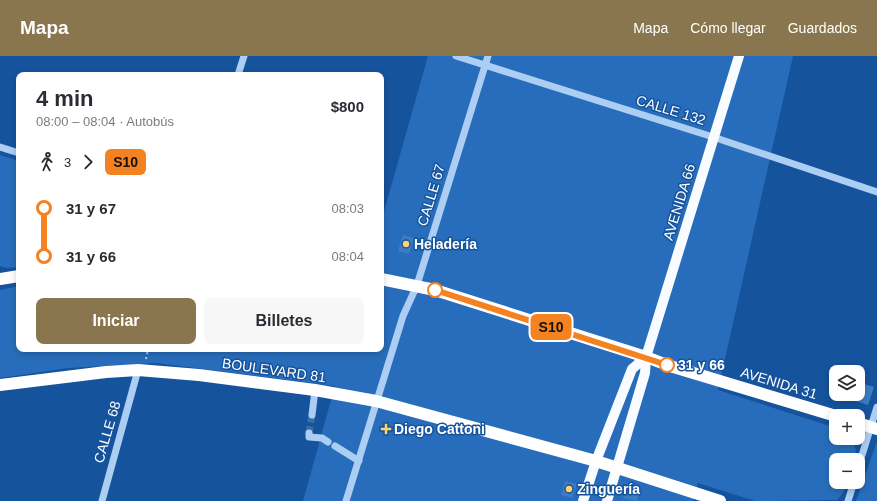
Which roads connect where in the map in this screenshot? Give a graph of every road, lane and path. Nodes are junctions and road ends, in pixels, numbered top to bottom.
1 (244, 56) edge
2 (456, 56) edge
3 (488, 56) edge
4 (739, 56) edge
5 (485, 66) junction
6 (239, 72) edge
7 (713, 137) junction
8 (0, 147) edge
9 (16, 153) edge
10 (877, 192) edge
11 (16, 276) edge
12 (0, 279) edge
13 (384, 280) edge
14 (417, 285) junction
15 (646, 357) junction
16 (138, 370) junction
17 (0, 385) edge
18 (315, 390) junction
19 (376, 401) junction
20 (877, 406) edge
21 (829, 414) edge
22 (312, 415) tunnel mouth
23 (874, 428) edge
24 (309, 433) dead end
25 (864, 453) edge
26 (359, 461) junction
27 (596, 461) junction
28 (618, 468) junction
29 (852, 489) edge
30 (102, 501) edge
31 (346, 501) edge
32 (583, 501) edge
33 (607, 501) edge
34 (720, 501) edge
35 (848, 501) edge

1 - 6 street
2 - 5 street, CALLE 132
3 - 5 street, CALLE 67
4 - 7 main road, AVENIDA 66
5 - 7 street, CALLE 132
5 - 14 street, CALLE 67
7 - 10 street, CALLE 132
7 - 15 main road, AVENIDA 66
8 - 9 street
11 - 12 highway
13 - 14 highway
14 - 15 highway, AVENIDA 31
14 - 19 street, CALLE 67
15 - 21 highway, AVENIDA 31
15 - 27 main road
15 - 28 main road, AVENIDA 66
16 - 17 highway, BOULEVARD 81
16 - 18 highway, BOULEVARD 81
16 - 30 street, CALLE 68
18 - 19 highway, BOULEVARD 81
18 - 22 street
19 - 26 street, CALLE 67
19 - 27 highway
20 - 23 street
23 - 25 street
24 - 26 street
26 - 31 street, CALLE 67
27 - 28 highway
27 - 32 main road
28 - 33 main road, AVENIDA 66
28 - 34 highway
29 - 35 street

